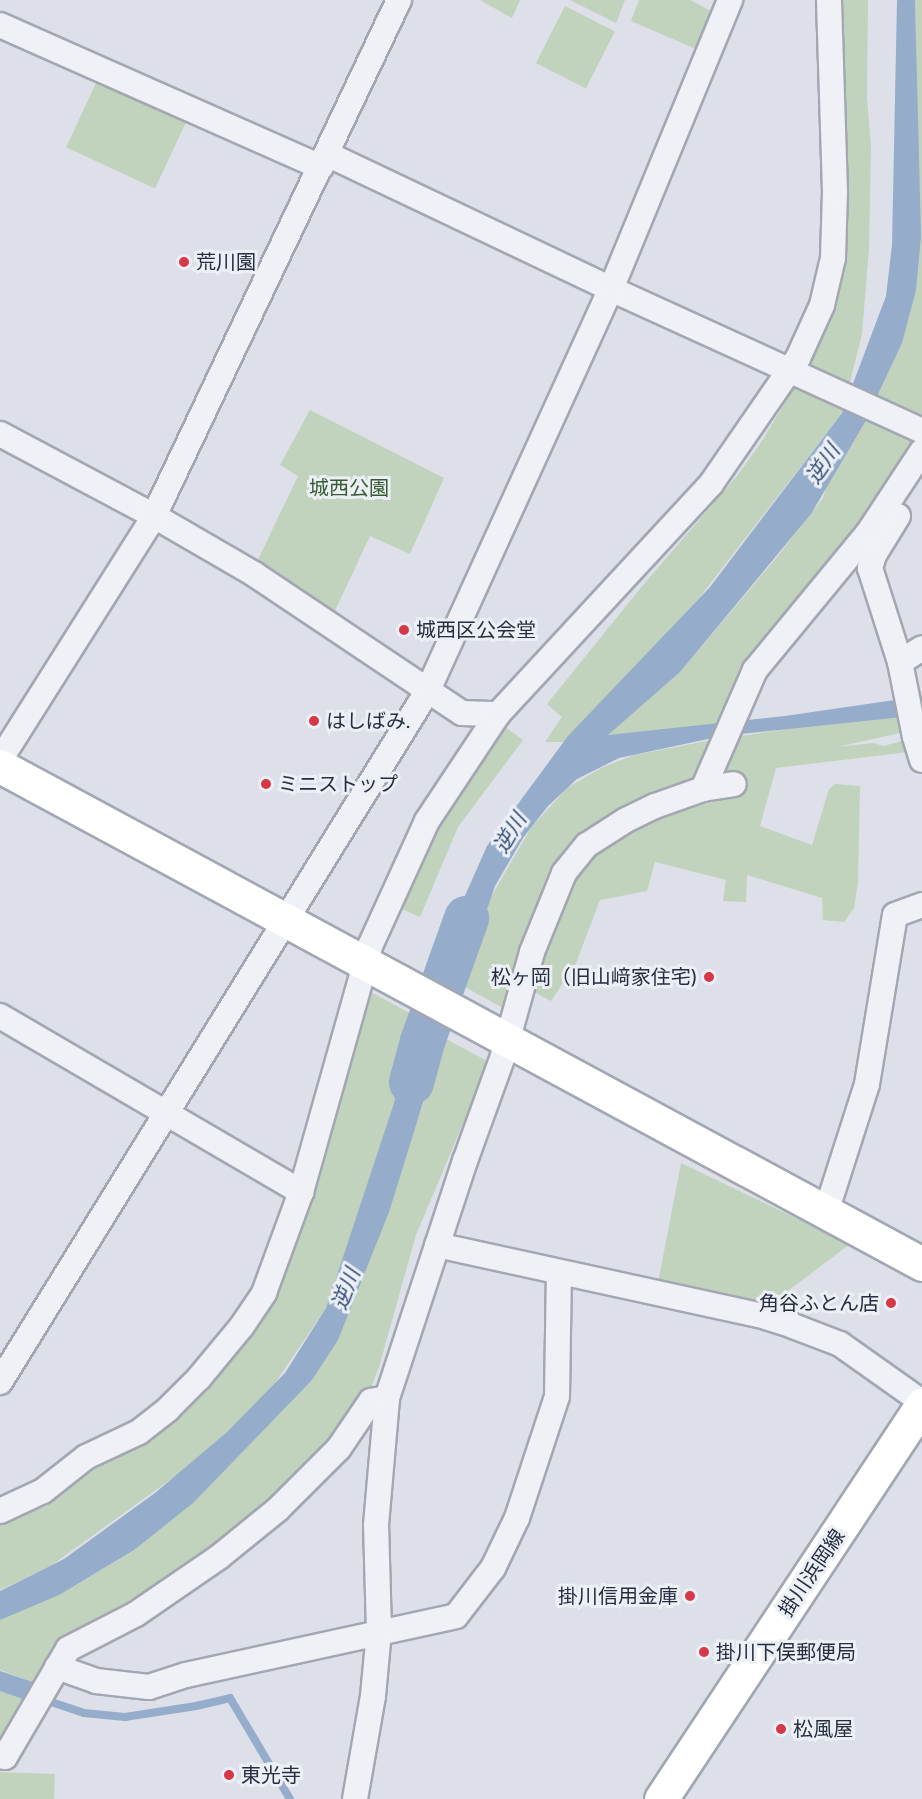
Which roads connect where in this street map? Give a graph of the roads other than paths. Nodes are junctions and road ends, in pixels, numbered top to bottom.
1 (399, 0) edge
2 (730, 0) edge
3 (829, 0) edge
4 (0, 25) edge
5 (324, 161) junction
6 (611, 289) junction
7 (801, 375) junction
8 (0, 434) edge
9 (921, 449) edge
10 (154, 516) junction
11 (922, 648) edge
12 (902, 672) junction
13 (428, 690) junction
14 (498, 714) junction
15 (920, 752) edge
16 (0, 760) edge
17 (0, 766) edge
18 (734, 784) dead end
19 (703, 789) junction
20 (922, 904) edge
21 (285, 919) junction
22 (368, 964) junction
23 (0, 1016) edge
24 (504, 1037) junction
25 (165, 1115) junction
26 (301, 1192) junction
27 (826, 1212) junction
28 (437, 1245) junction
29 (922, 1264) edge
30 (559, 1273) junction
31 (0, 1382) edge
32 (387, 1398) junction
33 (922, 1404) edge
34 (0, 1512) edge
35 (379, 1631) junction
36 (53, 1675) junction
37 (0, 1756) edge
38 (355, 1799) edge
39 (661, 1799) edge

1 - 5 street
2 - 6 street
3 - 7 street
4 - 5 street
5 - 6 street
5 - 10 street
6 - 7 street
6 - 13 street
7 - 9 street
7 - 14 street
8 - 10 street
9 - 12 street
9 - 19 street
10 - 13 street
10 - 16 street
11 - 12 street
12 - 15 street
13 - 14 street
13 - 21 street
14 - 22 street
17 - 21 street
18 - 19 street
19 - 24 street
20 - 27 street
21 - 22 street
21 - 25 street
22 - 24 street
22 - 26 street
23 - 25 street
24 - 27 street
24 - 28 street
25 - 26 street
25 - 31 street
26 - 34 street
27 - 29 street
28 - 30 street
28 - 32 street
30 - 33 street
30 - 35 street
32 - 35 street
32 - 36 street
33 - 39 street, 掛川浜岡線
35 - 36 street
35 - 38 street
36 - 37 street

